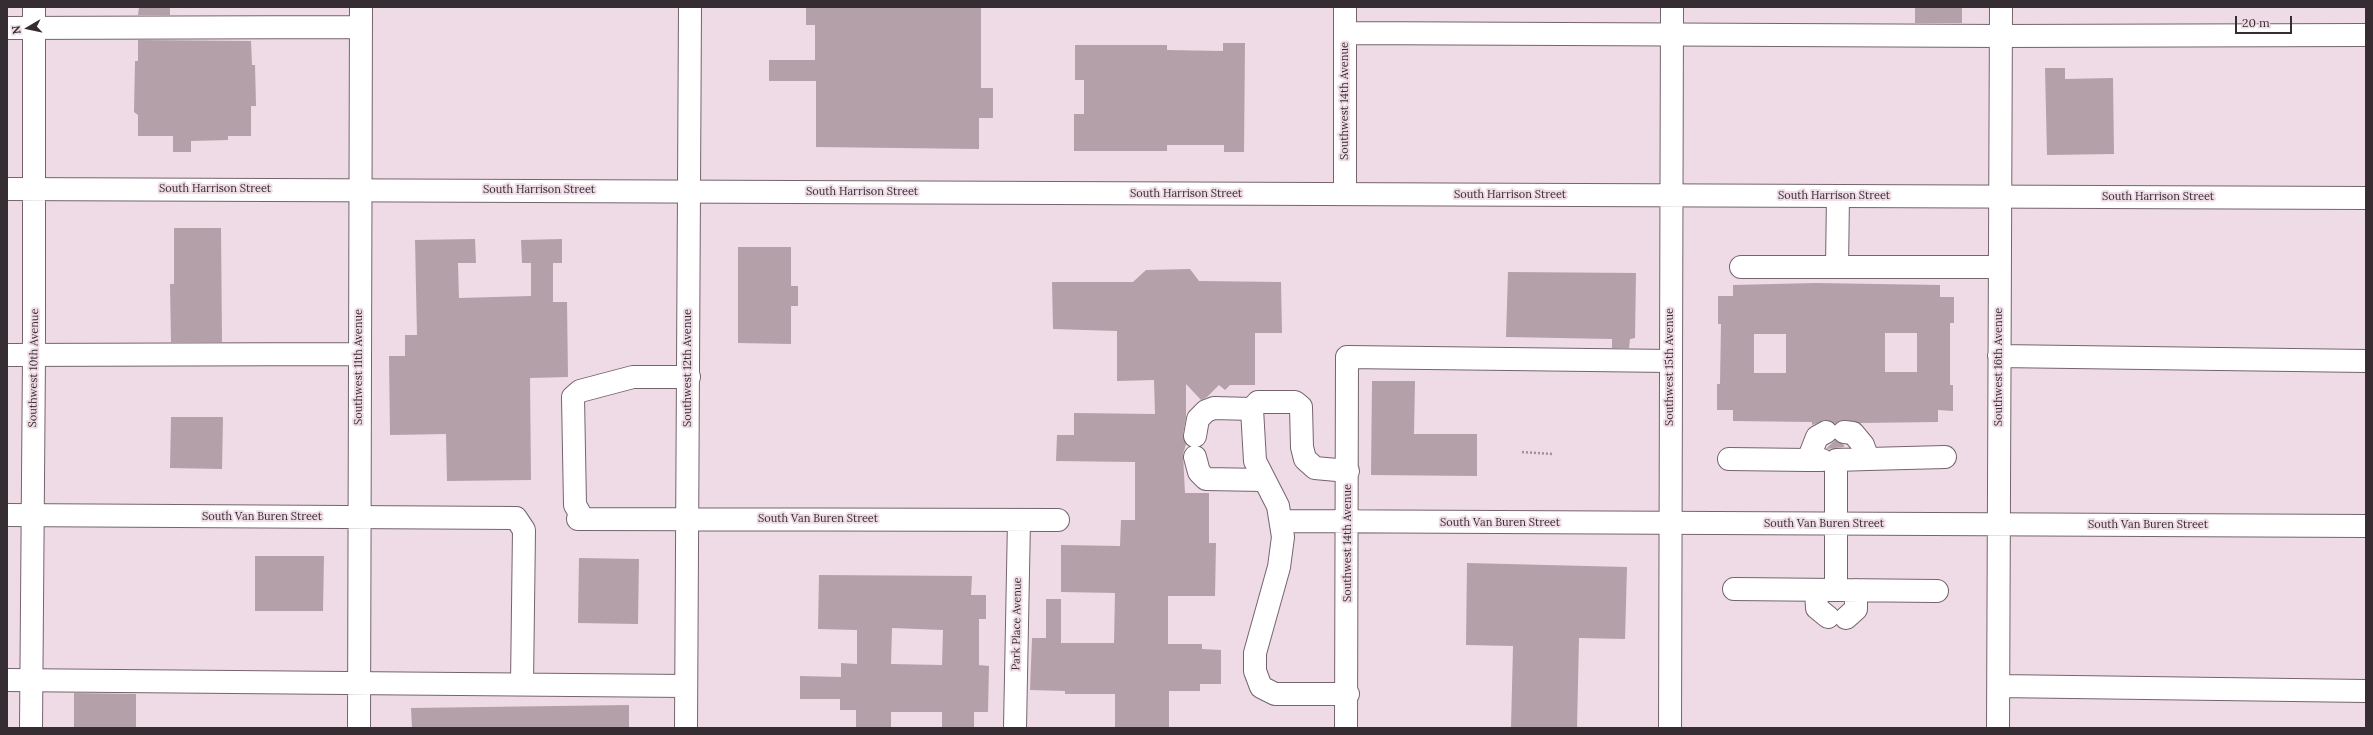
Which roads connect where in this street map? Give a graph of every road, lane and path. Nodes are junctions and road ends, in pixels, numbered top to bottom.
1 (34, 7) edge
2 (690, 7) edge
3 (1345, 7) edge
4 (1672, 7) edge
5 (2001, 7) edge
6 (361, 17) edge
7 (7, 28) edge
8 (34, 29) junction
9 (1345, 32) junction
10 (1671, 33) junction
11 (2366, 35) edge
12 (2001, 36) junction
13 (7, 189) edge
14 (34, 189) junction
15 (360, 189) junction
16 (688, 191) junction
17 (1345, 194) junction
18 (1671, 195) junction
19 (1838, 196) junction
20 (1999, 197) junction
21 (2366, 198) edge
22 (1740, 267) dead end
23 (1836, 267) junction
24 (1999, 267) junction
25 (359, 354) junction
26 (7, 355) edge
27 (34, 355) junction
28 (1999, 356) junction
29 (1670, 361) junction
30 (2366, 361) edge
31 (688, 377) junction
32 (1252, 409) junction
33 (1522, 452) dead end
34 (1553, 454) dead end
35 (1945, 457) dead end
36 (1729, 459) dead end
37 (1868, 459) junction
38 (1808, 460) junction
39 (1836, 460) junction
40 (1348, 471) junction
41 (1263, 480) junction
42 (7, 515) edge
43 (32, 515) junction
44 (360, 518) junction
45 (688, 519) junction
46 (1019, 520) junction
47 (1058, 520) dead end
48 (1282, 521) junction
49 (1348, 522) junction
50 (1670, 523) junction
51 (1836, 524) junction
52 (1998, 525) junction
53 (2366, 526) edge
54 (1734, 589) dead end
55 (1836, 590) junction
56 (1937, 590) dead end
57 (7, 680) edge
58 (31, 680) junction
59 (359, 682) junction
60 (522, 684) junction
61 (686, 686) junction
62 (1999, 686) junction
63 (2366, 691) edge
64 (1348, 694) junction
65 (31, 728) edge
66 (359, 728) edge
67 (686, 728) edge
68 (1015, 728) edge
69 (1346, 728) edge
70 (1670, 728) edge
71 (1998, 728) edge

1 - 8 street, Southwest 10th Avenue
2 - 16 street, Southwest 12th Avenue
3 - 9 street, Southwest 14th Avenue
4 - 10 street, Southwest 15th Avenue
5 - 12 street, Southwest 16th Avenue
6 - 8 street
6 - 15 street, Southwest 11th Avenue
7 - 8 street
8 - 14 street, Southwest 10th Avenue
9 - 10 street
9 - 17 street, Southwest 14th Avenue
10 - 12 street
10 - 18 street, Southwest 15th Avenue
11 - 12 street
12 - 20 street, Southwest 16th Avenue
13 - 14 street, South Harrison Street
14 - 15 street, South Harrison Street
14 - 27 street, Southwest 10th Avenue
15 - 16 street, South Harrison Street
15 - 25 street, Southwest 11th Avenue
16 - 17 street, South Harrison Street
16 - 31 street, Southwest 12th Avenue
17 - 18 street, South Harrison Street
18 - 19 street, South Harrison Street
18 - 29 street, Southwest 15th Avenue
19 - 20 street, South Harrison Street
19 - 23 street
20 - 21 street, South Harrison Street
20 - 24 street, Southwest 16th Avenue
22 - 23 street
23 - 24 street
24 - 28 street, Southwest 16th Avenue
25 - 27 street
25 - 44 street, Southwest 11th Avenue
26 - 27 street
27 - 43 street, Southwest 10th Avenue
28 - 30 street
28 - 52 street, Southwest 16th Avenue
29 - 40 street, Southwest 14th Avenue
29 - 50 street, Southwest 15th Avenue
31 - 45 street, Southwest 12th Avenue
31 - 45 street, South Van Buren Street
32 - 40 street
32 - 41 street
32 - 41 street
33 - 34 path
35 - 37 street
36 - 38 street
37 - 38 street
37 - 39 street
38 - 39 street
39 - 51 street
40 - 49 street, Southwest 14th Avenue
41 - 48 street
42 - 43 street, South Van Buren Street
43 - 44 street, South Van Buren Street
43 - 58 street, Southwest 10th Avenue
44 - 59 street, Southwest 11th Avenue
44 - 60 street, South Van Buren Street
45 - 46 street, South Van Buren Street
45 - 61 street, Southwest 12th Avenue
46 - 47 street, South Van Buren Street
46 - 68 street, Park Place Avenue
48 - 49 street, South Van Buren Street
48 - 64 street
49 - 50 street, South Van Buren Street
49 - 64 street, Southwest 14th Avenue
50 - 51 street, South Van Buren Street
50 - 70 street, Southwest 15th Avenue
51 - 52 street, South Van Buren Street
51 - 55 street
52 - 53 street, South Van Buren Street
52 - 62 street, Southwest 16th Avenue
54 - 55 street
55 - 55 street
55 - 56 street
57 - 58 street
58 - 59 street
58 - 65 street, Southwest 10th Avenue
59 - 60 street
59 - 66 street, Southwest 11th Avenue
60 - 61 street
61 - 67 street, Southwest 12th Avenue
62 - 63 street
62 - 71 street, Southwest 16th Avenue
64 - 69 street, Southwest 14th Avenue

